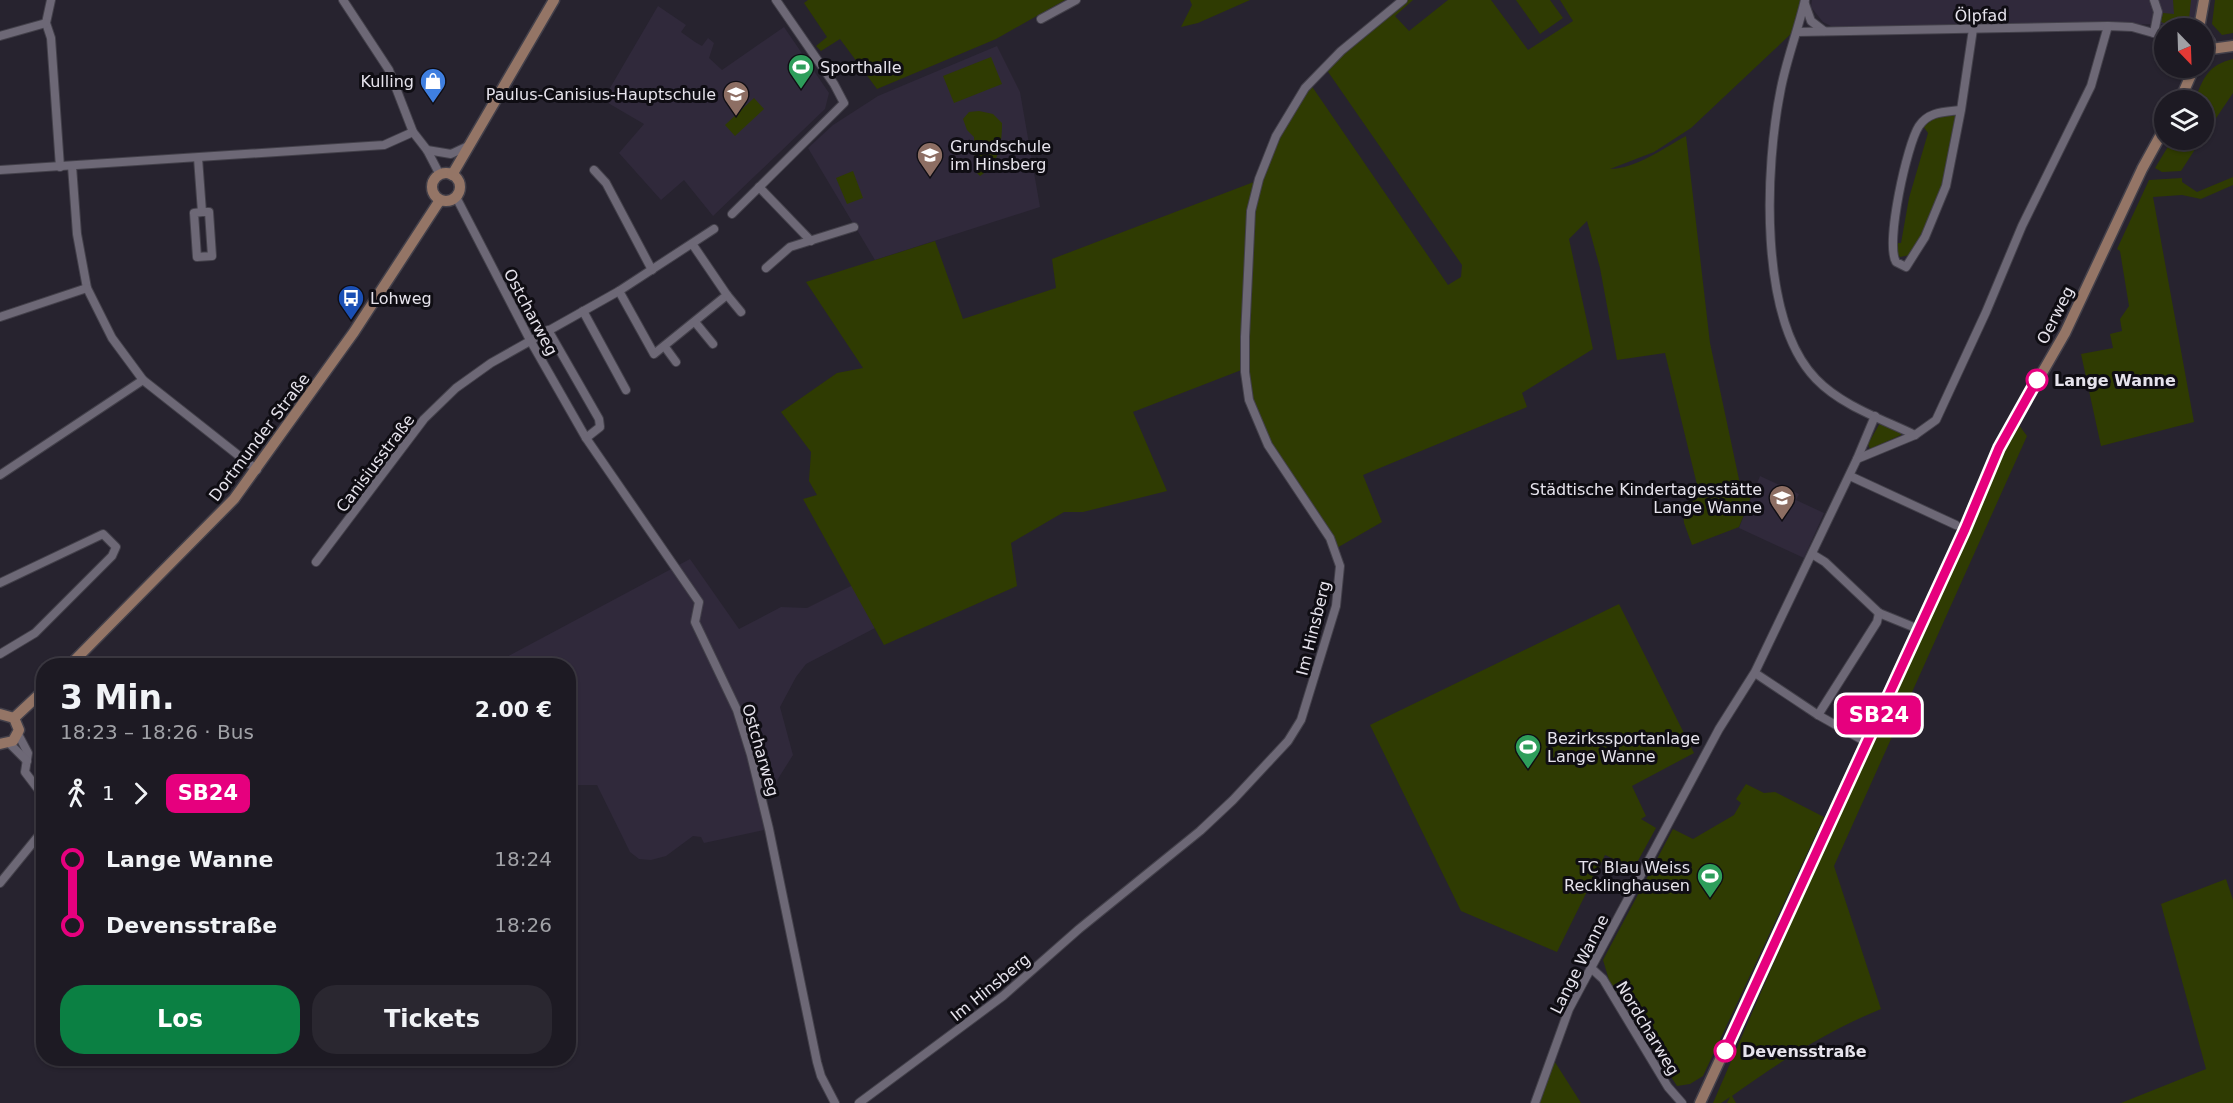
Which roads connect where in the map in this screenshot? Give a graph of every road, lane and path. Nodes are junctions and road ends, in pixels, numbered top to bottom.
1 (51, 0) edge
2 (554, 0) edge
3 (776, 0) edge
4 (1076, 0) edge
5 (1403, 0) edge
6 (2154, 0) edge
7 (2204, 0) edge
8 (345, 1) edge
9 (1805, 1) edge
10 (2157, 18) edge
11 (2201, 18) edge
12 (1041, 19) dead end
13 (46, 23) junction
14 (2108, 26) junction
15 (1973, 29) junction
16 (1797, 32) junction
17 (1824, 32) junction
18 (2154, 33) edge
19 (0, 36) edge
20 (2233, 46) edge
21 (2214, 49) edge
22 (1961, 110) junction
23 (413, 132) junction
24 (470, 145) junction
25 (2154, 147) edge
26 (427, 150) junction
27 (198, 158) junction
28 (60, 166) junction
29 (72, 166) junction
30 (0, 170) edge
31 (594, 170) dead end
32 (446, 175) junction
33 (759, 187) junction
34 (456, 197) junction
35 (440, 200) junction
36 (202, 212) junction
37 (732, 214) dead end
38 (854, 227) dead end
39 (714, 229) dead end
40 (810, 241) junction
41 (693, 245) junction
42 (766, 268) dead end
43 (652, 270) junction
44 (87, 288) junction
45 (619, 291) junction
46 (727, 295) junction
47 (583, 311) junction
48 (741, 312) dead end
49 (0, 317) edge
50 (695, 322) junction
51 (549, 330) junction
52 (530, 340) junction
53 (713, 344) dead end
54 (664, 347) junction
55 (676, 362) dead end
56 (142, 380) junction
57 (626, 390) dead end
58 (1875, 416) junction
59 (1915, 435) junction
60 (586, 438) junction
61 (1857, 459) junction
62 (257, 470) junction
63 (0, 476) edge
64 (1850, 476) junction
65 (1956, 525) dead end
66 (1812, 554) junction
67 (316, 562) dead end
68 (0, 584) edge
69 (1879, 613) junction
70 (1911, 626) dead end
71 (0, 654) edge
72 (77, 658) edge
73 (1758, 675) dead end
74 (36, 697) edge
75 (0, 714) edge
76 (1818, 715) junction
77 (14, 718) junction
78 (18, 734) junction
79 (1866, 742) junction
80 (5, 744) edge
81 (27, 761) junction
82 (36, 786) edge
83 (36, 839) edge
84 (0, 883) edge
85 (1591, 968) junction
86 (835, 1103) edge
87 (860, 1103) edge
88 (1535, 1103) edge
89 (1682, 1103) edge
90 (1700, 1103) edge

1 - 13 street
2 - 24 main road
3 - 33 street
4 - 12 street
5 - 87 street, Im Hinsberg
6 - 10 street
7 - 11 main road
8 - 23 street
9 - 16 street
9 - 17 street
13 - 19 street
13 - 28 street
14 - 15 street, Ölpfad
14 - 18 street, Ölpfad
14 - 59 street
15 - 17 street, Ölpfad
15 - 22 street
16 - 17 street, Ölpfad
16 - 58 street
20 - 21 main road
22 - 22 street
23 - 26 street
23 - 27 street
24 - 26 street
24 - 32 main road
25 - 79 main road, Oerweg
26 - 32 street
27 - 29 street
27 - 36 street
28 - 29 street
28 - 30 street
29 - 44 street
31 - 43 street
32 - 34 main road
32 - 35 main road
33 - 37 street
33 - 40 street
34 - 35 main road
34 - 52 street, Ostcharweg
35 - 62 main road, Dortmunder Straße
36 - 36 street
38 - 40 street
39 - 41 street, Canisiusstraße
40 - 42 street
41 - 43 street, Canisiusstraße
41 - 46 street
43 - 45 street, Canisiusstraße
44 - 49 street
44 - 56 street
45 - 47 street, Canisiusstraße
45 - 54 street
46 - 48 street
46 - 50 street
47 - 51 street, Canisiusstraße
47 - 57 street
50 - 53 street
50 - 54 street
51 - 52 street, Canisiusstraße
51 - 60 street, Ostcharweg
52 - 60 street, Ostcharweg
52 - 67 street, Canisiusstraße
54 - 55 street
56 - 62 street
56 - 63 street
58 - 59 street
58 - 61 street, Lange Wanne
59 - 61 street
60 - 86 street, Ostcharweg
61 - 64 street, Lange Wanne
62 - 72 main road, Dortmunder Straße
64 - 65 street
64 - 66 street, Lange Wanne
66 - 69 street
66 - 85 street, Lange Wanne
68 - 71 street
69 - 70 street
69 - 76 street
73 - 76 street
74 - 77 main road
75 - 77 main road
76 - 79 street
77 - 78 main road
78 - 80 main road
78 - 81 street
79 - 90 main road, Oerweg
80 - 81 street
81 - 82 street
83 - 84 street
85 - 88 street, Lange Wanne
85 - 89 street, Nordcharweg

